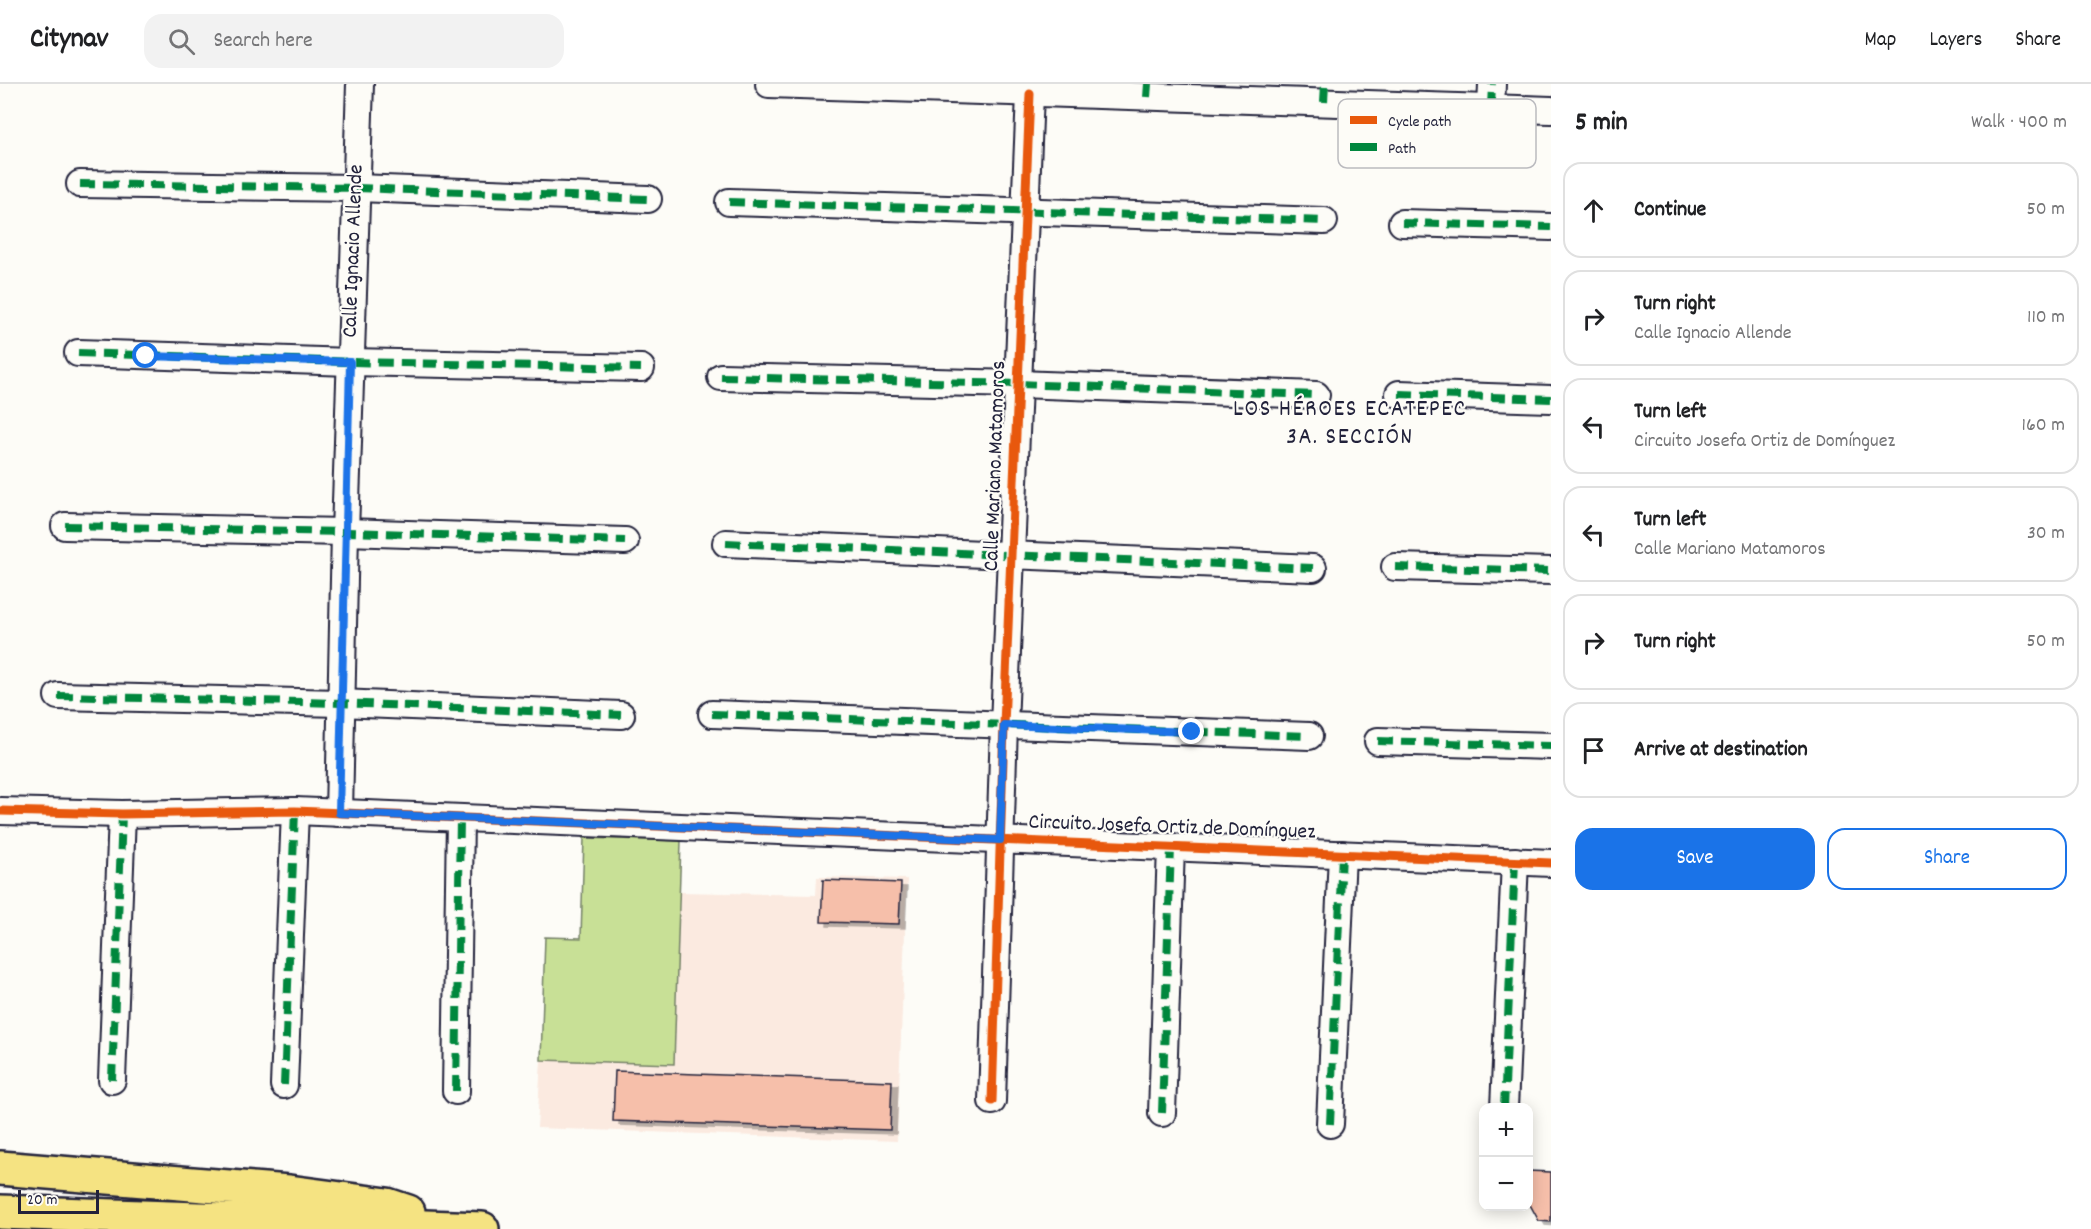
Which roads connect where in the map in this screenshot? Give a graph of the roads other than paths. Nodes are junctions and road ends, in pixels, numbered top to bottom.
1 (360, 84) edge
2 (769, 84) edge
3 (1148, 90) edge
4 (1324, 93) edge
5 (1030, 94) junction
6 (1492, 96) edge
7 (1536, 106) edge
8 (1551, 110) edge
9 (80, 184) dead end
10 (357, 188) junction
11 (648, 199) dead end
12 (729, 202) dead end
13 (1026, 211) junction
14 (1324, 221) dead end
15 (1402, 223) dead end
16 (1551, 227) edge
17 (78, 353) dead end
18 (350, 362) junction
19 (641, 368) dead end
20 (721, 377) dead end
21 (1018, 384) junction
22 (1399, 394) dead end
23 (1316, 395) dead end
24 (1551, 399) edge
25 (65, 526) dead end
26 (345, 532) junction
27 (625, 541) dead end
28 (726, 543) dead end
29 (1012, 555) junction
30 (1395, 567) dead end
31 (1312, 568) dead end
32 (1551, 572) edge
33 (58, 696) dead end
34 (340, 703) junction
35 (712, 714) dead end
36 (621, 715) dead end
37 (1004, 725) junction
38 (1309, 736) dead end
39 (1378, 741) dead end
40 (1551, 746) edge
41 (0, 811) edge
42 (295, 811) junction
43 (339, 813) junction
44 (122, 814) junction
45 (460, 818) junction
46 (1000, 840) junction
47 (1171, 847) junction
48 (1342, 854) junction
49 (1515, 861) junction
50 (1551, 863) edge
51 (112, 1080) dead end
52 (284, 1085) dead end
53 (456, 1090) dead end
54 (992, 1101) dead end
55 (1504, 1103) edge
56 (1162, 1113) dead end
57 (1330, 1124) dead end
58 (0, 1168) edge
59 (0, 1212) edge
60 (469, 1229) edge

1 - 10 street, Calle Ignacio Allende
2 - 5 street
3 - 4 street
3 - 5 street
4 - 6 street
5 - 13 street, Calle Mariano Matamoros
7 - 8 street
9 - 10 street
10 - 11 street
10 - 18 street, Calle Ignacio Allende
12 - 13 street
13 - 14 street
13 - 21 street, Calle Mariano Matamoros
15 - 16 street
17 - 18 street
18 - 19 street
18 - 26 street, Calle Ignacio Allende
20 - 21 street
21 - 23 street
21 - 29 street, Calle Mariano Matamoros
22 - 24 street
25 - 26 street
26 - 27 street
26 - 34 street, Calle Ignacio Allende
28 - 29 street
29 - 31 street
29 - 37 street, Calle Mariano Matamoros
30 - 32 street
33 - 34 street
34 - 36 street
34 - 43 street, Calle Ignacio Allende
35 - 37 street
37 - 38 street
37 - 46 street, Calle Mariano Matamoros
39 - 40 street
41 - 44 street, Circuito Josefa Ortiz de Domínguez
42 - 43 street, Circuito Josefa Ortiz de Domínguez
42 - 44 street, Circuito Josefa Ortiz de Domínguez
42 - 52 street
43 - 45 street, Circuito Josefa Ortiz de Domínguez
44 - 51 street
45 - 46 street, Circuito Josefa Ortiz de Domínguez
45 - 53 street
46 - 47 street, Circuito Josefa Ortiz de Domínguez
46 - 54 street, Calle Mariano Matamoros
47 - 48 street, Circuito Josefa Ortiz de Domínguez
47 - 56 street
48 - 49 street, Circuito Josefa Ortiz de Domínguez
48 - 57 street
49 - 50 street, Circuito Josefa Ortiz de Domínguez
49 - 55 street
58 - 60 highway
59 - 60 highway

